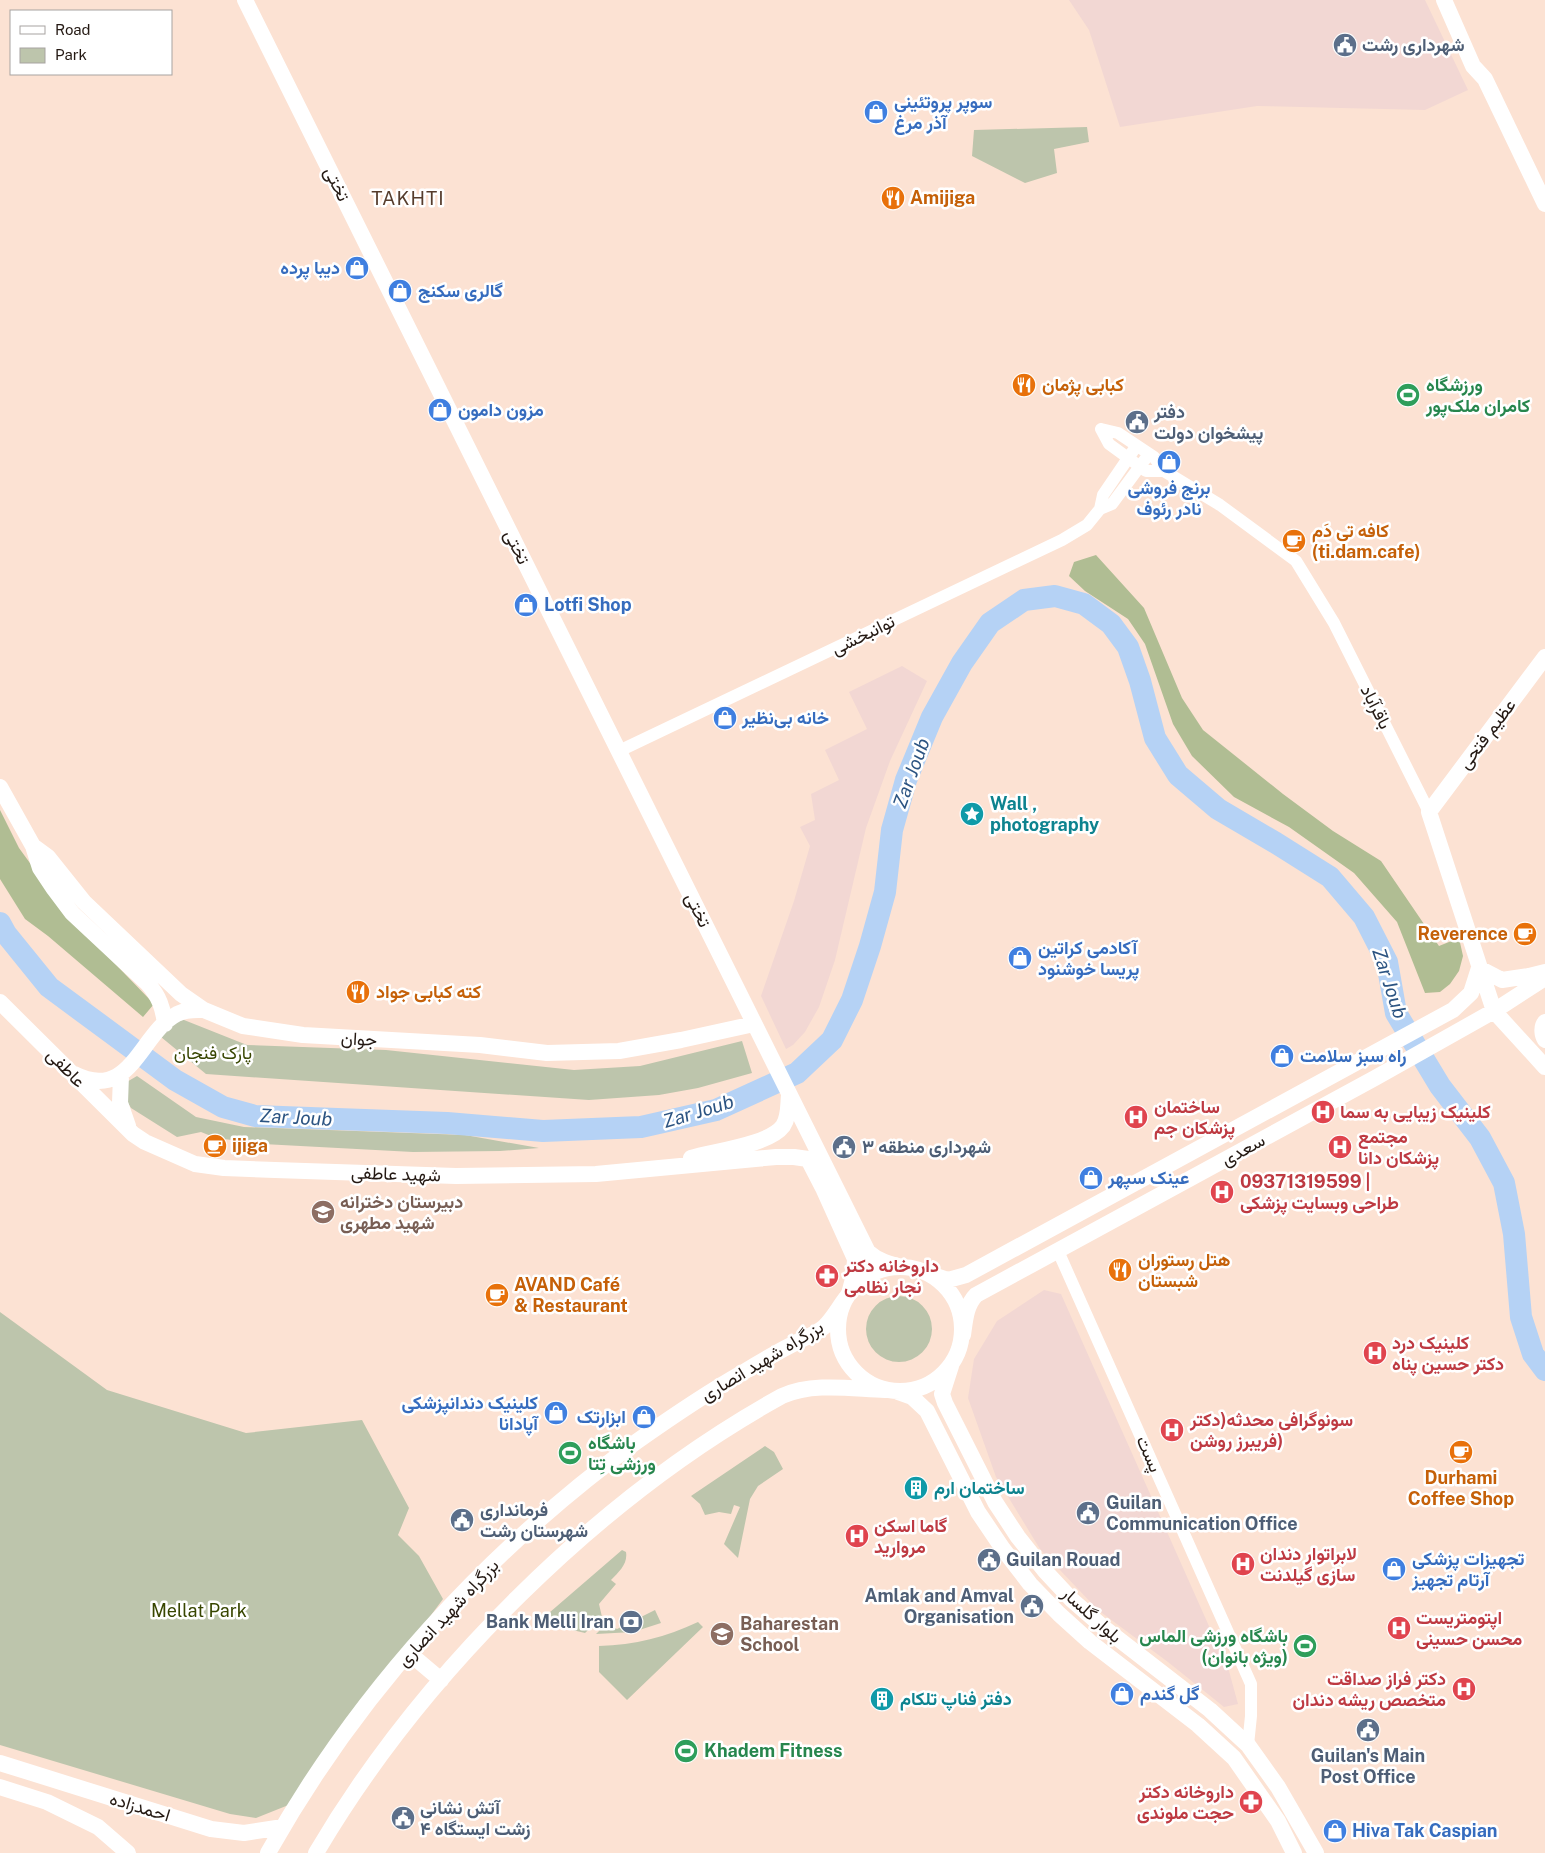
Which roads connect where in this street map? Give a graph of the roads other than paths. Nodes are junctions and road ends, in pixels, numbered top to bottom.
1 (245, 0) edge
2 (1444, 0) edge
3 (1454, 0) edge
4 (1485, 80) junction
5 (1545, 204) edge
6 (1138, 446) junction
7 (1149, 454) junction
8 (1128, 457) junction
9 (1140, 466) junction
10 (1164, 471) junction
11 (1100, 509) junction
12 (1545, 657) edge
13 (619, 751) junction
14 (0, 787) edge
15 (1429, 812) junction
16 (33, 846) junction
17 (1478, 968) junction
18 (1545, 972) edge
19 (1545, 978) edge
20 (0, 1002) edge
21 (204, 1010) junction
22 (1453, 1010) junction
23 (1494, 1011) junction
24 (1545, 1022) edge
25 (165, 1024) junction
26 (754, 1024) junction
27 (1462, 1029) junction
28 (1545, 1040) edge
29 (1545, 1067) edge
30 (68, 1071) junction
31 (121, 1075) junction
32 (789, 1094) junction
33 (133, 1134) junction
34 (666, 1168) junction
35 (1058, 1251) junction
36 (902, 1267) junction
37 (924, 1272) junction
38 (847, 1296) junction
39 (962, 1335) junction
40 (951, 1366) junction
41 (892, 1391) junction
42 (409, 1653) junction
43 (441, 1680) junction
44 (1248, 1745) junction
45 (0, 1763) edge
46 (54, 1780) junction
47 (0, 1787) edge
48 (47, 1802) junction
49 (283, 1827) junction
50 (128, 1853) edge
51 (268, 1853) edge
52 (316, 1853) edge
53 (1294, 1853) edge
54 (1316, 1853) edge

1 - 13 main road, تختی
2 - 4 main road
3 - 4 main road
4 - 5 main road
6 - 7 street, باقرآباد
6 - 8 street, توانبخشی
6 - 8 street, باقرآباد
7 - 9 street, توانبخشی
7 - 10 street, باقرآباد
8 - 9 street, باقرآباد
8 - 11 street, توانبخشی
9 - 10 street, باقرآباد
9 - 11 street, توانبخشی
10 - 15 street, باقرآباد
11 - 13 street, توانبخشی
12 - 15 main road, عظیم فتحی
13 - 26 main road, تختی
14 - 16 main road, جوان
15 - 17 main road, باقرآباد
16 - 21 main road, جوان
16 - 25 main road, جوان
17 - 18 main road
17 - 22 main road, سعدی
17 - 23 main road, باقرآباد
19 - 23 main road, سعدی
20 - 30 main road, عاطفی
21 - 25 main road
21 - 26 main road, جوان
22 - 27 main road
22 - 37 main road, سعدی
23 - 27 main road, سعدی
23 - 29 main road
24 - 28 main road
25 - 31 main road
26 - 32 main road, تختی
27 - 35 main road, سعدی
30 - 31 main road
30 - 33 main road, عاطفی
31 - 33 main road
32 - 34 main road, شهید عاطفی
32 - 36 main road, تختی
33 - 34 main road, شهید عاطفی
34 - 38 main road, شهید عاطفی
35 - 39 main road, سعدی
35 - 44 street, پست
36 - 37 main road
36 - 38 main road
37 - 39 main road
38 - 41 main road
38 - 42 main road, بزرگراه شهید انصاری
39 - 40 main road
40 - 41 main road
40 - 44 main road, بلوار گلسار
41 - 43 main road
41 - 53 main road, بلوار گلسار
42 - 43 main road
42 - 49 main road, بزرگراه شهید انصاری
43 - 52 main road
44 - 54 main road, بلوار گلسار
45 - 46 main road, احمدزاده
46 - 48 main road
46 - 49 main road, احمدزاده
47 - 48 main road, احمدزاده
48 - 50 main road, احمدزاده
49 - 51 main road, بزرگراه شهید انصاری

